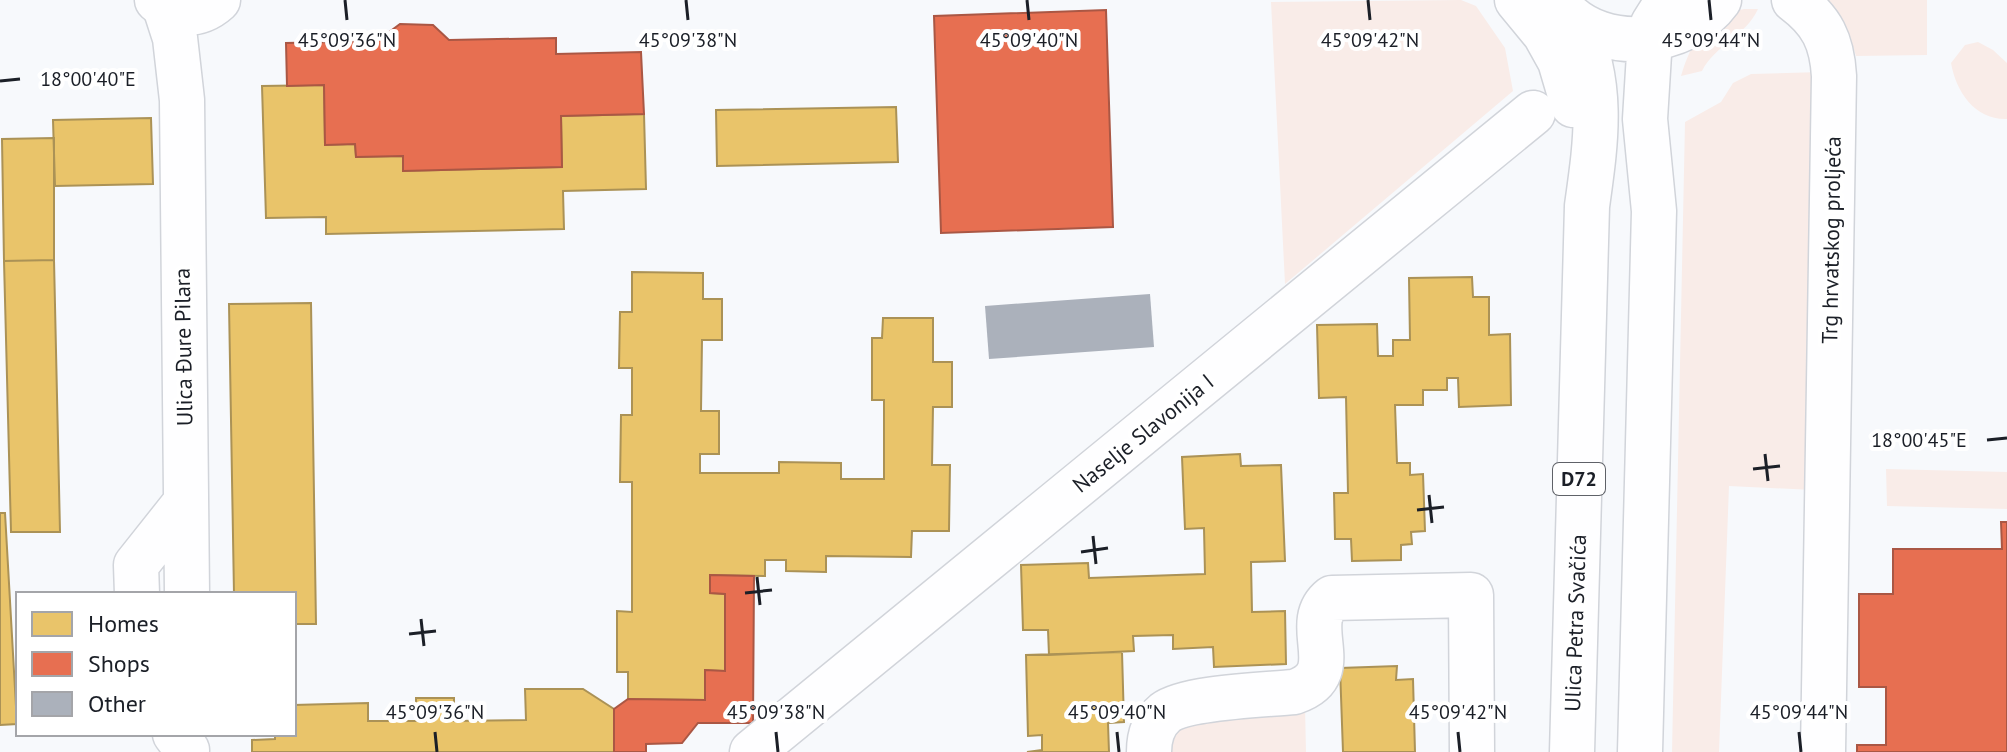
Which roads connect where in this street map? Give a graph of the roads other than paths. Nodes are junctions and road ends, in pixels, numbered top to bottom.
1 (1794, 0) edge
2 (161, 4) edge
3 (214, 4) edge
4 (1551, 5) edge
5 (1694, 12) edge
6 (182, 100) junction
7 (1533, 113) dead end
8 (1587, 206) junction
9 (186, 502) junction
10 (137, 592) edge
11 (187, 592) edge
12 (752, 752) edge
13 (1149, 752) edge
14 (1472, 752) edge
15 (1572, 752) edge
16 (1640, 752) edge
17 (1823, 752) edge

1 - 17 main road, Trg hrvatskog proljeća
2 - 3 main road
2 - 6 main road, Ulica Đure Pilara
3 - 6 main road, Ulica Đure Pilara
4 - 5 main road
4 - 8 main road, D72
4 - 8 main road, D72
5 - 16 main road
6 - 9 main road, Ulica Đure Pilara
7 - 12 main road, Naselje Slavonija I
8 - 15 main road, Ulica Petra Svačića / D72
9 - 10 main road
9 - 11 main road, Ulica Đure Pilara
13 - 14 main road

